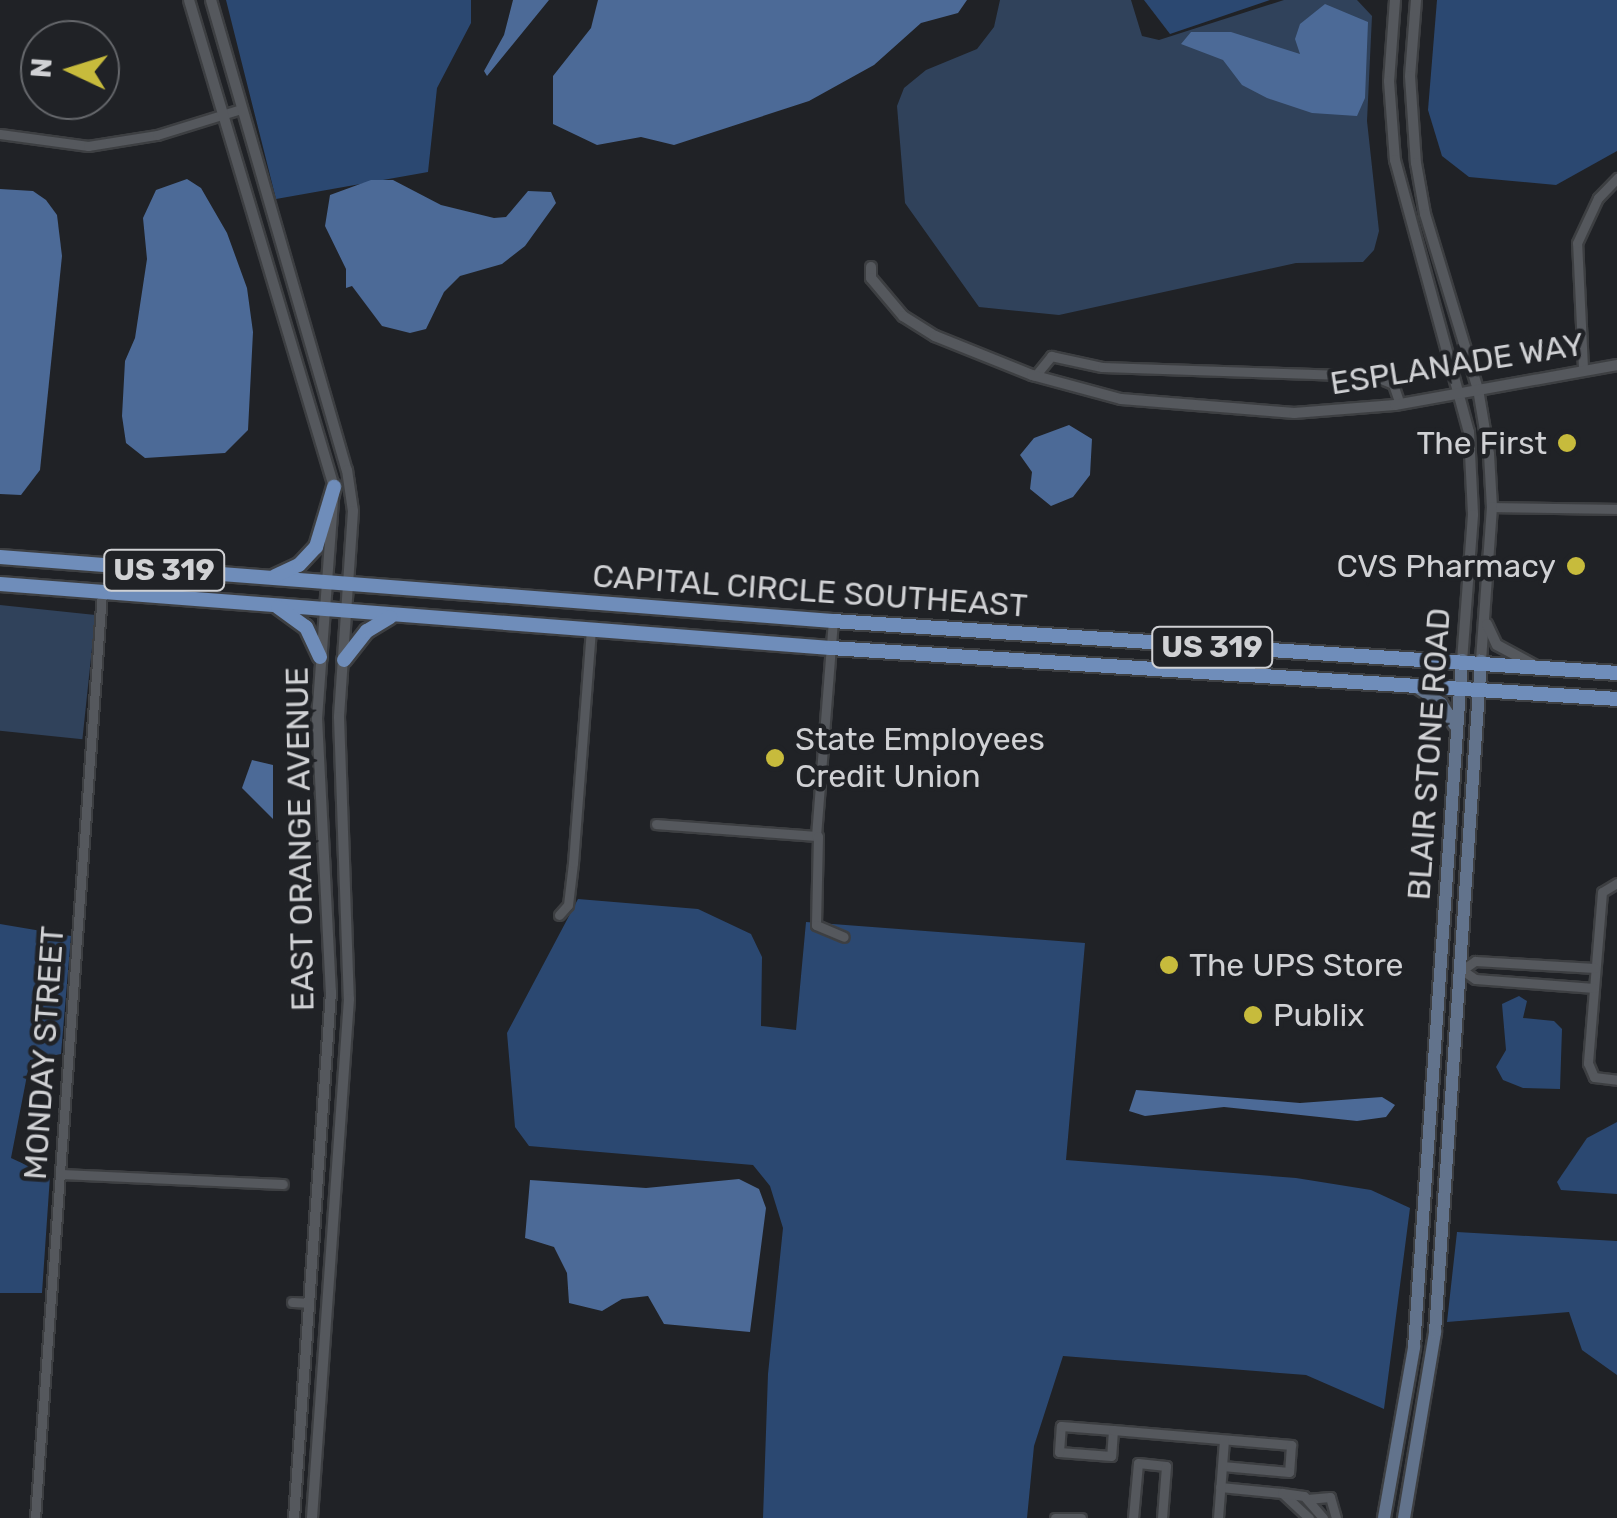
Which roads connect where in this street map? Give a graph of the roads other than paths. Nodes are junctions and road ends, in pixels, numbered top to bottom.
1 (189, 0) edge
2 (211, 0) edge
3 (1396, 0) edge
4 (1416, 0) edge
5 (240, 108) junction
6 (225, 115) junction
7 (0, 134) edge
8 (1617, 178) edge
9 (871, 267) dead end
10 (1617, 365) edge
11 (1584, 368) junction
12 (1035, 376) junction
13 (1478, 389) junction
14 (1462, 392) junction
15 (1400, 404) junction
16 (1472, 480) junction
17 (334, 487) junction
18 (1492, 507) junction
19 (1617, 509) edge
20 (0, 556) edge
21 (268, 578) junction
22 (0, 584) edge
23 (328, 584) junction
24 (350, 585) junction
25 (102, 592) junction
26 (277, 606) junction
27 (325, 610) junction
28 (348, 613) junction
29 (392, 616) junction
30 (1484, 616) junction
31 (833, 622) junction
32 (591, 631) junction
33 (831, 648) junction
34 (320, 657) junction
35 (344, 660) junction
36 (1462, 660) junction
37 (1481, 661) junction
38 (1537, 667) junction
39 (1617, 673) edge
40 (1410, 684) junction
41 (1459, 686) junction
42 (1480, 688) junction
43 (1617, 699) edge
44 (1456, 729) junction
45 (656, 824) dead end
46 (817, 836) junction
47 (1617, 883) edge
48 (560, 914) dead end
49 (844, 937) dead end
50 (1538, 965) junction
51 (1443, 968) junction
52 (1595, 968) junction
53 (1462, 970) junction
54 (1537, 984) junction
55 (1594, 988) junction
56 (1617, 1080) edge
57 (60, 1174) junction
58 (282, 1184) dead end
59 (292, 1302) dead end
60 (309, 1303) junction
61 (328, 1304) junction
62 (1114, 1430) junction
63 (1224, 1440) junction
64 (1222, 1466) junction
65 (1220, 1487) junction
66 (1282, 1492) junction
67 (1308, 1498) junction
68 (1299, 1508) junction
69 (35, 1518) edge
70 (294, 1518) edge
71 (312, 1518) edge
72 (1055, 1518) edge
73 (1081, 1518) edge
74 (1133, 1518) edge
75 (1162, 1518) edge
76 (1218, 1518) edge
77 (1309, 1518) edge
78 (1323, 1518) edge
79 (1336, 1518) edge
80 (1384, 1518) edge
81 (1404, 1518) edge

1 - 6 street, EAST ORANGE AVENUE
2 - 5 street, EAST ORANGE AVENUE
3 - 14 street, BLAIR STONE ROAD
4 - 13 street, BLAIR STONE ROAD
5 - 6 street
5 - 24 street, EAST ORANGE AVENUE
6 - 7 street
6 - 17 street, EAST ORANGE AVENUE
8 - 11 street
9 - 12 street, ESPLANADE WAY
10 - 11 street, ESPLANADE WAY
11 - 13 street, ESPLANADE WAY
12 - 15 street, ESPLANADE WAY
12 - 15 street
13 - 14 street, ESPLANADE WAY
13 - 18 street, BLAIR STONE ROAD
14 - 15 street, ESPLANADE WAY
14 - 16 street, BLAIR STONE ROAD
16 - 18 street
16 - 36 street, BLAIR STONE ROAD
17 - 21 main road
17 - 23 street, EAST ORANGE AVENUE
18 - 19 street
18 - 30 street, BLAIR STONE ROAD
20 - 21 main road, CAPITAL CIRCLE SOUTHEAST / US 319
21 - 23 main road, CAPITAL CIRCLE SOUTHEAST / US 319
22 - 25 main road, CAPITAL CIRCLE SOUTHEAST / US 319
23 - 24 main road, CAPITAL CIRCLE SOUTHEAST / US 319
23 - 27 street, EAST ORANGE AVENUE
24 - 28 street, EAST ORANGE AVENUE
24 - 31 main road, CAPITAL CIRCLE SOUTHEAST / US 319
25 - 26 main road, CAPITAL CIRCLE SOUTHEAST / US 319
25 - 57 street, MONDAY STREET
26 - 27 main road, CAPITAL CIRCLE SOUTHEAST / US 319
26 - 34 main road
27 - 28 main road, CAPITAL CIRCLE SOUTHEAST / US 319
27 - 34 street, EAST ORANGE AVENUE
28 - 29 main road, CAPITAL CIRCLE SOUTHEAST / US 319
28 - 35 street, EAST ORANGE AVENUE
29 - 32 main road, CAPITAL CIRCLE SOUTHEAST / US 319
29 - 35 main road
30 - 37 street, BLAIR STONE ROAD
30 - 38 street
31 - 33 street
31 - 36 main road, CAPITAL CIRCLE SOUTHEAST / US 319
32 - 33 main road, CAPITAL CIRCLE SOUTHEAST / US 319
32 - 48 street
33 - 40 main road, CAPITAL CIRCLE SOUTHEAST / US 319
33 - 46 street
34 - 60 street, EAST ORANGE AVENUE
35 - 61 street, EAST ORANGE AVENUE
36 - 37 main road, CAPITAL CIRCLE SOUTHEAST / US 319
36 - 41 main road, BLAIR STONE ROAD
37 - 38 main road, CAPITAL CIRCLE SOUTHEAST / US 319
37 - 42 main road, BLAIR STONE ROAD
38 - 39 main road, CAPITAL CIRCLE SOUTHEAST / US 319
40 - 41 main road, CAPITAL CIRCLE SOUTHEAST / US 319
40 - 44 main road
41 - 42 main road, CAPITAL CIRCLE SOUTHEAST / US 319
41 - 44 main road, BLAIR STONE ROAD
42 - 43 main road, CAPITAL CIRCLE SOUTHEAST / US 319
42 - 53 main road, BLAIR STONE ROAD
44 - 51 main road, BLAIR STONE ROAD
45 - 46 street
46 - 49 street
47 - 52 street
50 - 52 street
50 - 53 street
50 - 54 street
51 - 53 main road
51 - 80 main road, BLAIR STONE ROAD
52 - 55 street
53 - 54 street
53 - 81 main road, BLAIR STONE ROAD
54 - 55 street
55 - 56 street
57 - 58 street
57 - 69 street, MONDAY STREET
59 - 60 street
60 - 61 street
60 - 70 street, EAST ORANGE AVENUE
61 - 71 street, EAST ORANGE AVENUE
62 - 62 street
62 - 63 street
63 - 64 street
63 - 64 street
64 - 65 street
65 - 66 street
65 - 76 street
66 - 67 street
66 - 68 street
67 - 68 street
67 - 78 street
67 - 79 street
68 - 77 street
72 - 73 street
74 - 75 street

